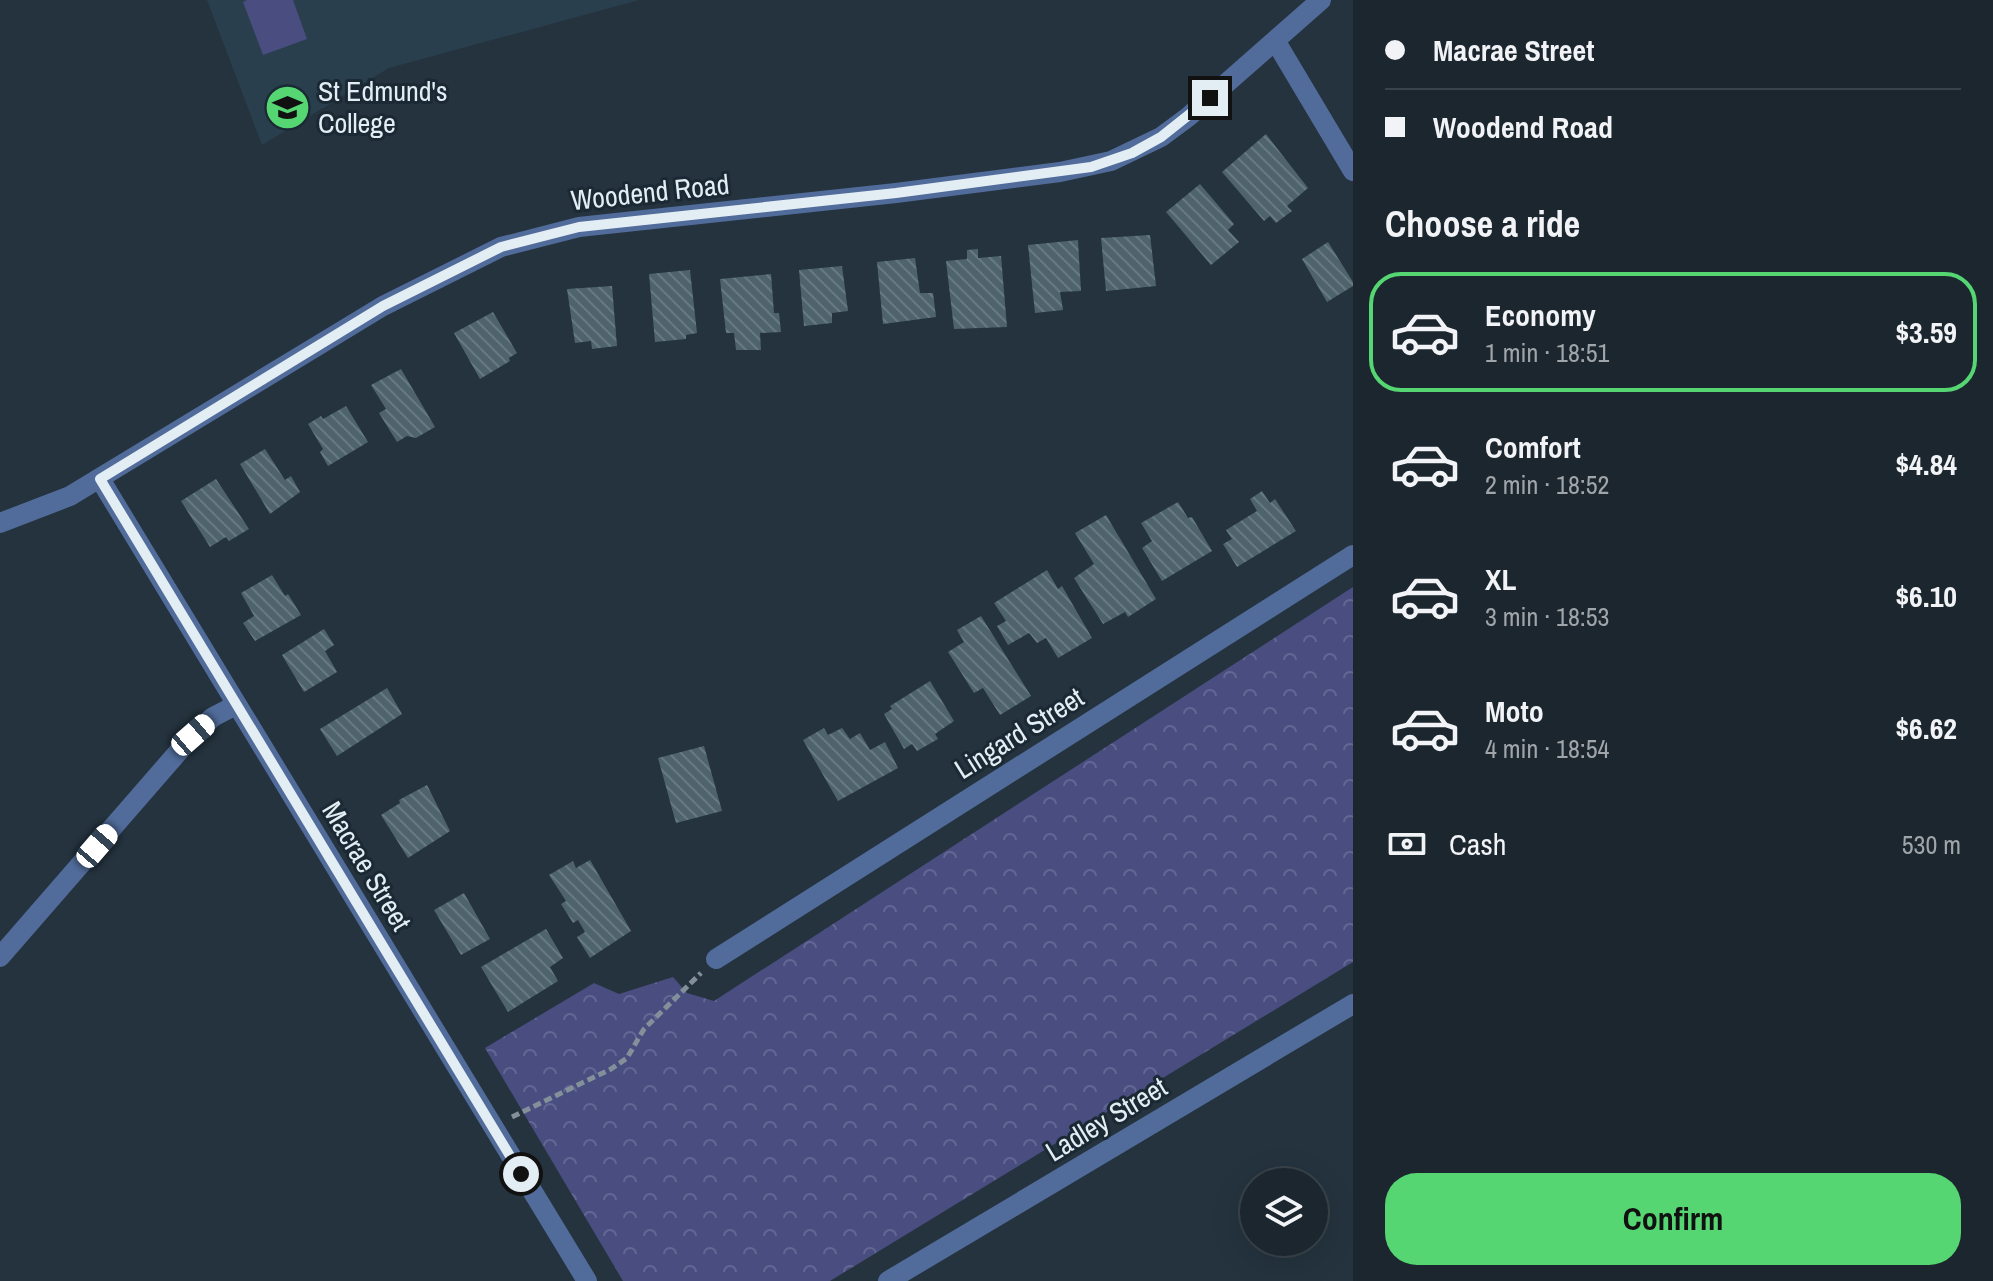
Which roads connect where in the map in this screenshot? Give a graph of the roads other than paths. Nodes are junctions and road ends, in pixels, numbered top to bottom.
1 (1321, 0) edge
2 (1276, 42) junction
3 (1353, 171) edge
4 (100, 479) junction
5 (0, 523) edge
6 (1353, 555) edge
7 (236, 705) junction
8 (0, 957) edge
9 (716, 959) road end
10 (1353, 1004) edge
11 (587, 1281) edge
12 (888, 1281) edge

1 - 2 street, Woodend Road
2 - 3 street
2 - 4 street, Woodend Road
4 - 5 street, Woodend Road
4 - 7 street, Macrae Street
6 - 9 street, Lingard Street
7 - 8 street
7 - 11 street, Macrae Street
10 - 12 street, Ladley Street

